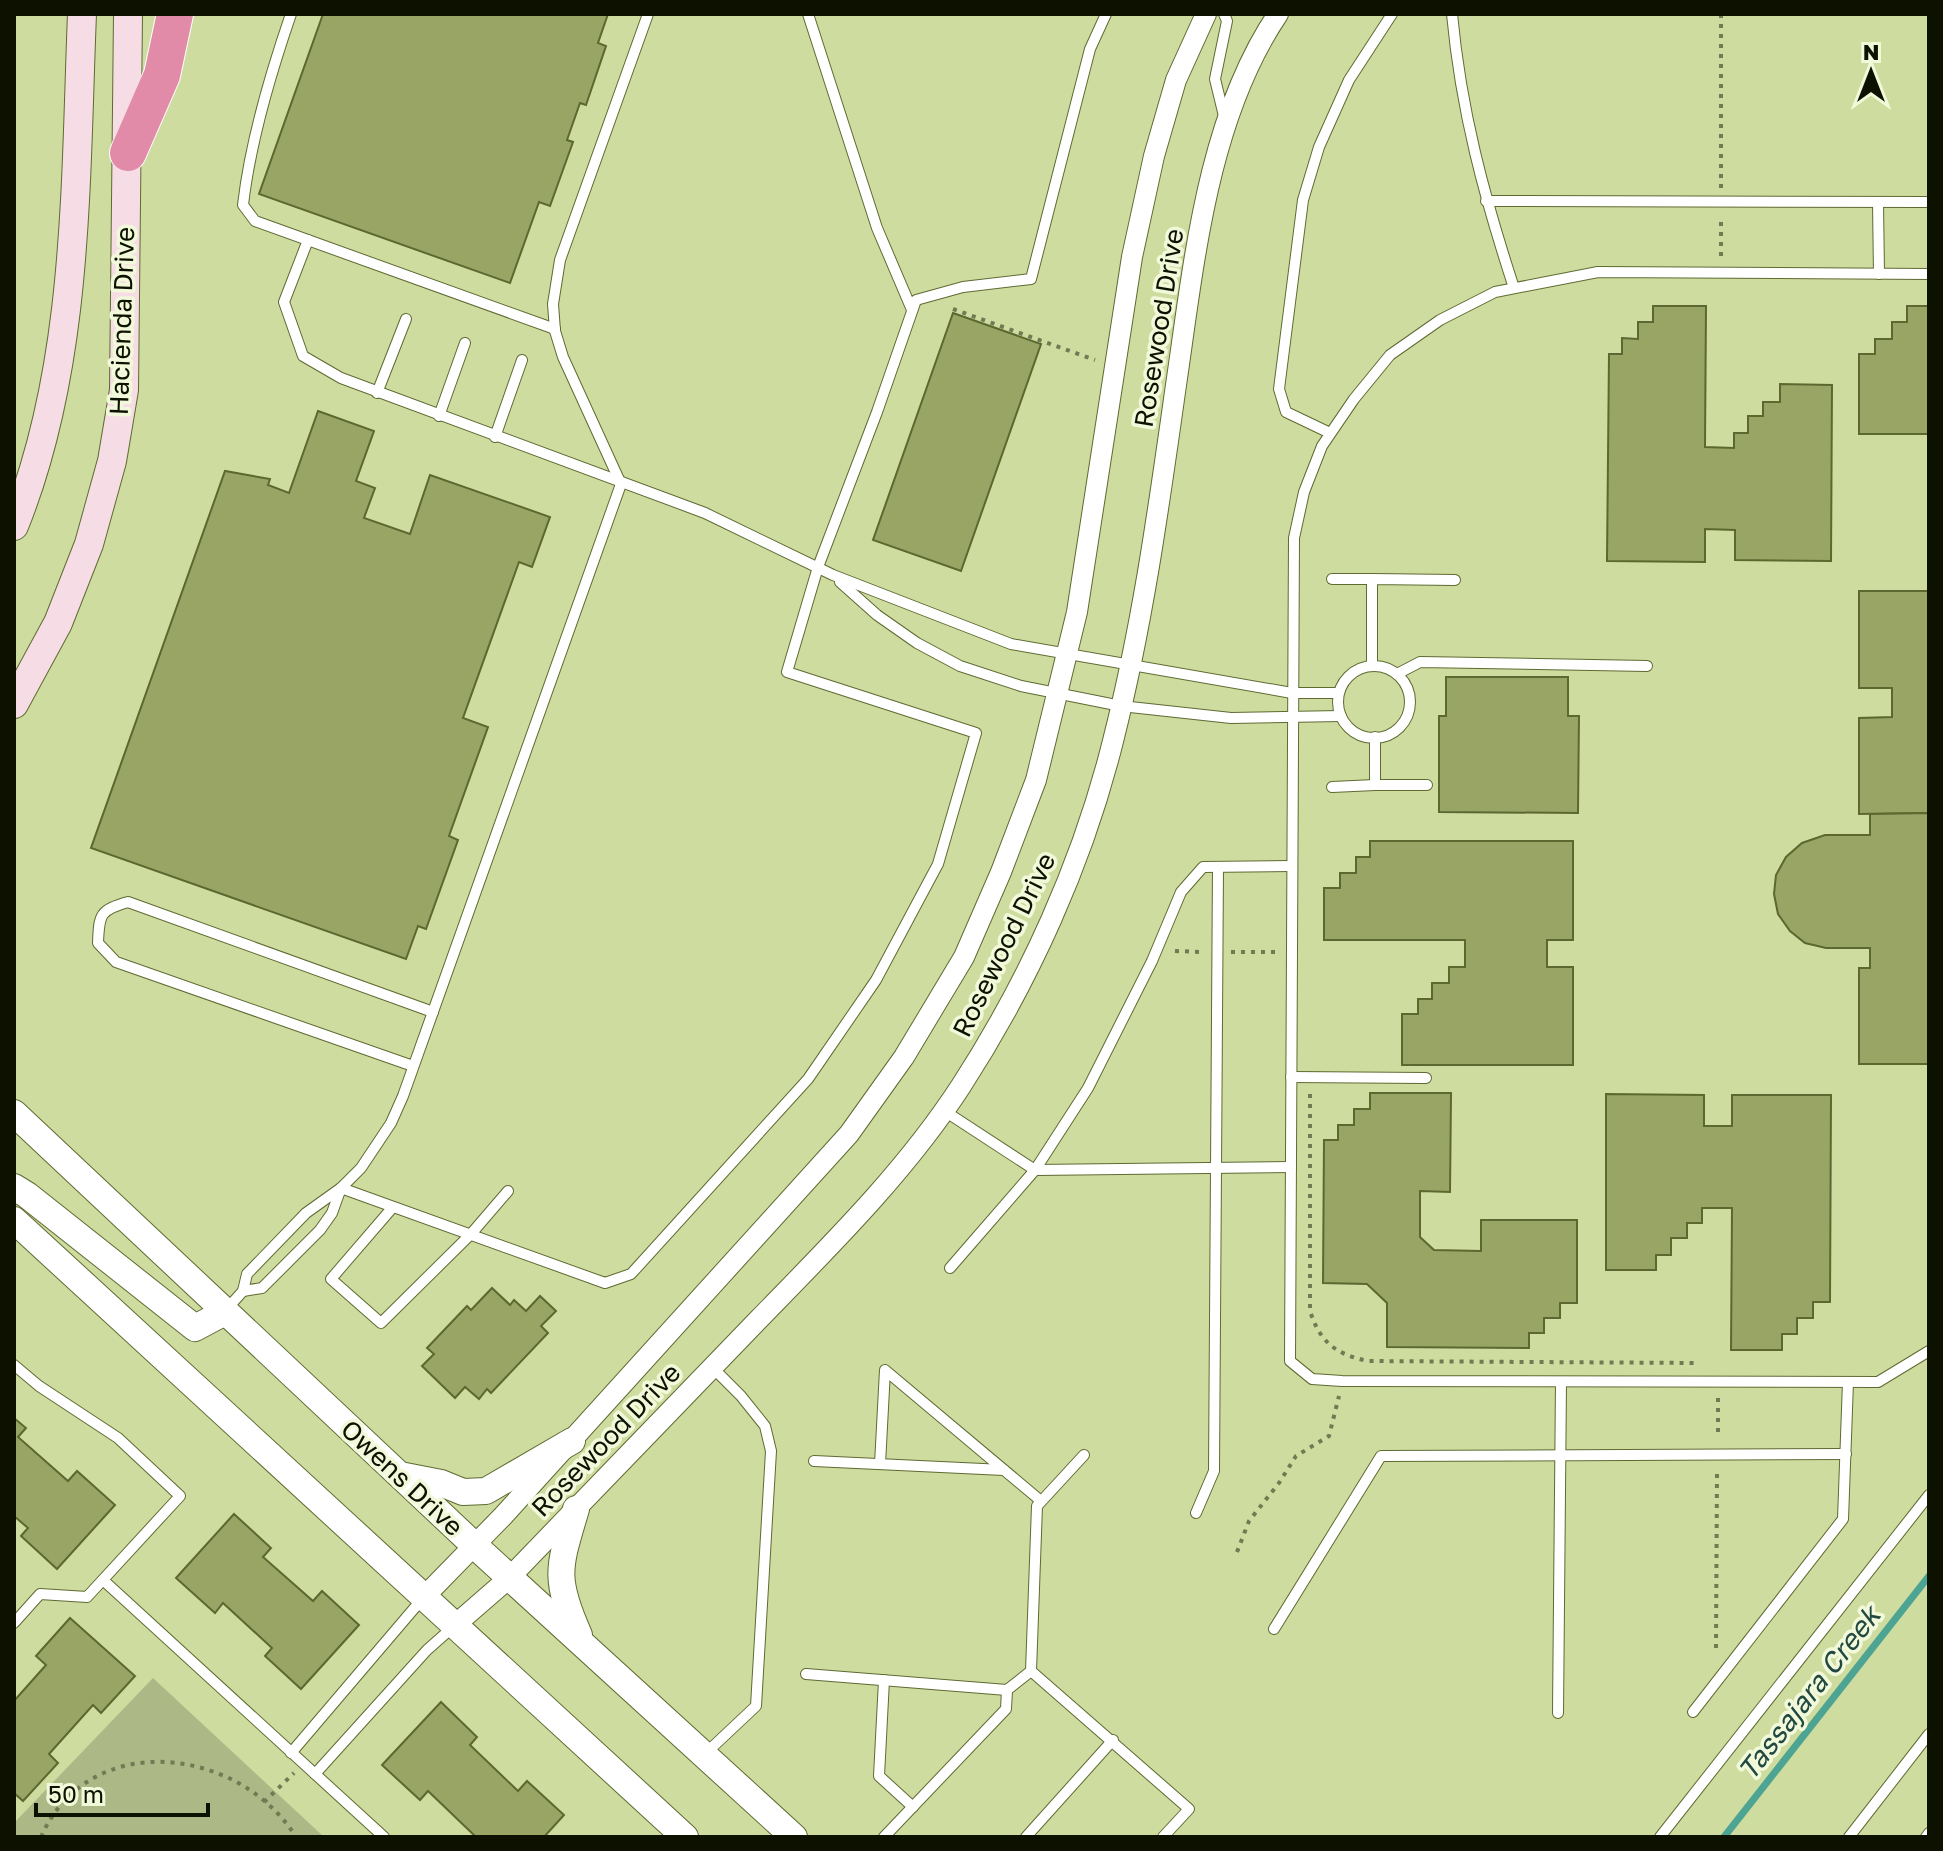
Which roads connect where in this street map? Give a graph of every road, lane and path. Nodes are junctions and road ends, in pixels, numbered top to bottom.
1 (82, 14) edge
2 (128, 14) edge
3 (175, 14) edge
4 (291, 14) edge
5 (648, 14) edge
6 (808, 14) edge
7 (1106, 14) edge
8 (1206, 14) edge
9 (1224, 14) edge
10 (1278, 14) edge
11 (1392, 14) edge
12 (1452, 14) edge
13 (1721, 14) edge
14 (1227, 126) junction
15 (128, 153) junction
16 (1486, 201) junction
17 (1721, 202) junction
18 (1878, 202) junction
19 (1929, 202) edge
20 (308, 240) junction
21 (1721, 273) junction
22 (1879, 274) junction
23 (1929, 274) edge
24 (1514, 288) junction
25 (914, 308) junction
26 (406, 319) dead end
27 (555, 329) junction
28 (465, 343) dead end
29 (522, 360) dead end
30 (1115, 366) junction
31 (377, 393) junction
32 (439, 416) junction
33 (1330, 433) junction
34 (495, 437) junction
35 (621, 484) junction
36 (14, 526) edge
37 (818, 567) junction
38 (833, 575) junction
39 (1332, 579) dead end
40 (1372, 579) junction
41 (1455, 580) dead end
42 (1066, 654) junction
43 (1131, 666) junction
44 (1372, 666) junction
45 (1647, 666) dead end
46 (1397, 674) junction
47 (1057, 693) junction
48 (1292, 693) junction
49 (1338, 693) junction
50 (14, 704) edge
51 (1121, 706) junction
52 (1292, 715) junction
53 (1341, 716) junction
54 (1375, 737) junction
55 (1375, 785) junction
56 (1427, 785) dead end
57 (1332, 787) dead end
58 (1291, 866) junction
59 (1218, 867) junction
60 (433, 1012) junction
61 (413, 1066) junction
62 (1310, 1075) junction
63 (1291, 1077) junction
64 (1426, 1078) dead end
65 (943, 1110) junction
66 (14, 1113) edge
67 (1291, 1167) junction
68 (1218, 1168) junction
69 (1035, 1170) junction
70 (14, 1187) edge
71 (341, 1188) junction
72 (508, 1191) dead end
73 (393, 1207) junction
74 (14, 1220) edge
75 (471, 1234) junction
76 (950, 1268) dead end
77 (243, 1291) junction
78 (225, 1312) junction
79 (1929, 1351) edge
80 (1343, 1353) junction
81 (14, 1365) edge
82 (712, 1367) junction
83 (1342, 1381) junction
84 (1561, 1382) junction
85 (1718, 1382) junction
86 (1848, 1382) junction
87 (572, 1441) junction
88 (1718, 1454) junction
89 (1846, 1454) junction
90 (1084, 1455) dead end
91 (1560, 1455) junction
92 (814, 1461) dead end
93 (880, 1464) junction
94 (1004, 1470) junction
95 (399, 1475) junction
96 (1929, 1495) edge
97 (1041, 1501) junction
98 (576, 1509) junction
99 (1196, 1513) dead end
100 (474, 1545) junction
101 (1237, 1552) dead end
102 (509, 1578) junction
103 (103, 1580) junction
104 (423, 1598) junction
105 (14, 1623) edge
106 (455, 1625) junction
107 (1274, 1629) dead end
108 (583, 1646) junction
109 (1716, 1648) dead end
110 (1031, 1671) junction
111 (806, 1674) dead end
112 (884, 1680) junction
113 (1007, 1690) junction
114 (1693, 1712) dead end
115 (1558, 1713) dead end
116 (1929, 1734) edge
117 (1113, 1740) junction
118 (291, 1753) junction
119 (704, 1755) junction
120 (303, 1763) junction
121 (315, 1774) junction
122 (264, 1802) junction
123 (913, 1807) junction
124 (41, 1837) edge
125 (296, 1837) edge
126 (384, 1837) edge
127 (685, 1837) edge
128 (794, 1837) edge
129 (884, 1837) edge
130 (1026, 1837) edge
131 (1163, 1837) edge
132 (1660, 1837) edge
133 (1849, 1837) edge

1 - 36 main road, Hacienda Drive
2 - 15 main road, Hacienda Drive
3 - 15 highway
4 - 20 lane
5 - 27 lane
6 - 25 lane
7 - 25 lane
8 - 30 street, Rosewood Drive
9 - 14 lane
10 - 14 street, Rosewood Drive
11 - 33 lane
12 - 16 lane
13 - 17 path
14 - 43 street, Rosewood Drive
15 - 50 main road, Hacienda Drive
16 - 17 lane
16 - 24 lane
17 - 18 lane
17 - 21 path
18 - 19 lane
18 - 22 lane
20 - 27 lane
20 - 31 lane
21 - 22 lane
21 - 24 lane
22 - 23 lane
24 - 33 lane
25 - 30 path
25 - 37 lane
26 - 31 lane
27 - 35 lane
28 - 32 lane
29 - 34 lane
30 - 42 street, Rosewood Drive
31 - 32 lane
32 - 34 lane
33 - 48 lane
34 - 35 lane
35 - 37 lane
35 - 60 lane
37 - 38 lane
37 - 75 lane
38 - 42 lane
38 - 47 lane
39 - 40 lane
40 - 41 lane
40 - 44 lane
42 - 43 lane
42 - 47 street, Rosewood Drive
43 - 48 lane
43 - 51 street, Rosewood Drive
44 - 46 lane
44 - 49 lane
45 - 46 lane
46 - 54 lane
47 - 51 lane
47 - 87 street, Rosewood Drive
48 - 49 lane
48 - 52 lane
49 - 53 lane
51 - 52 lane
51 - 65 street, Rosewood Drive
52 - 53 lane
52 - 58 lane
53 - 54 lane
54 - 55 lane
55 - 56 lane
55 - 57 lane
58 - 59 lane
58 - 63 lane
59 - 68 lane
59 - 69 lane
60 - 61 lane
60 - 61 lane
61 - 71 lane
62 - 63 lane
62 - 64 lane
62 - 80 path
63 - 67 lane
65 - 69 lane
65 - 82 street, Rosewood Drive
66 - 78 street, Owens Drive
67 - 68 lane
67 - 83 lane
68 - 69 lane
68 - 99 lane
69 - 76 lane
70 - 78 street
71 - 73 lane
71 - 77 lane
71 - 77 lane
72 - 75 lane
73 - 75 lane
73 - 75 lane
74 - 104 street
77 - 78 lane
78 - 95 street, Owens Drive
79 - 86 lane
80 - 83 path
80 - 85 path
81 - 103 lane
82 - 98 street, Rosewood Drive
82 - 119 lane
83 - 84 lane
83 - 101 path
84 - 85 lane
84 - 91 lane
85 - 86 lane
85 - 88 path
86 - 89 lane
87 - 95 street
87 - 100 street, Rosewood Drive
88 - 89 lane
88 - 91 lane
88 - 109 path
89 - 114 lane
90 - 97 lane
91 - 107 lane
91 - 115 lane
92 - 93 lane
93 - 94 lane
93 - 94 lane
94 - 97 lane
95 - 100 street, Owens Drive
96 - 132 lane
97 - 110 lane
98 - 102 street, Rosewood Drive
98 - 108 street
100 - 102 street, Owens Drive
100 - 104 street, Rosewood Drive
102 - 106 street, Rosewood Drive
102 - 108 street, Owens Drive
103 - 105 lane
103 - 118 lane
104 - 106 street
104 - 118 lane
106 - 121 lane
106 - 127 street
108 - 119 street, Owens Drive
110 - 113 lane
110 - 117 lane
111 - 112 lane
112 - 113 lane
112 - 123 lane
113 - 123 lane
116 - 133 lane
117 - 130 lane
117 - 131 lane
118 - 120 lane
119 - 128 street, Owens Drive
120 - 121 lane
120 - 122 path
121 - 126 lane
122 - 124 path
122 - 125 path
123 - 129 lane

